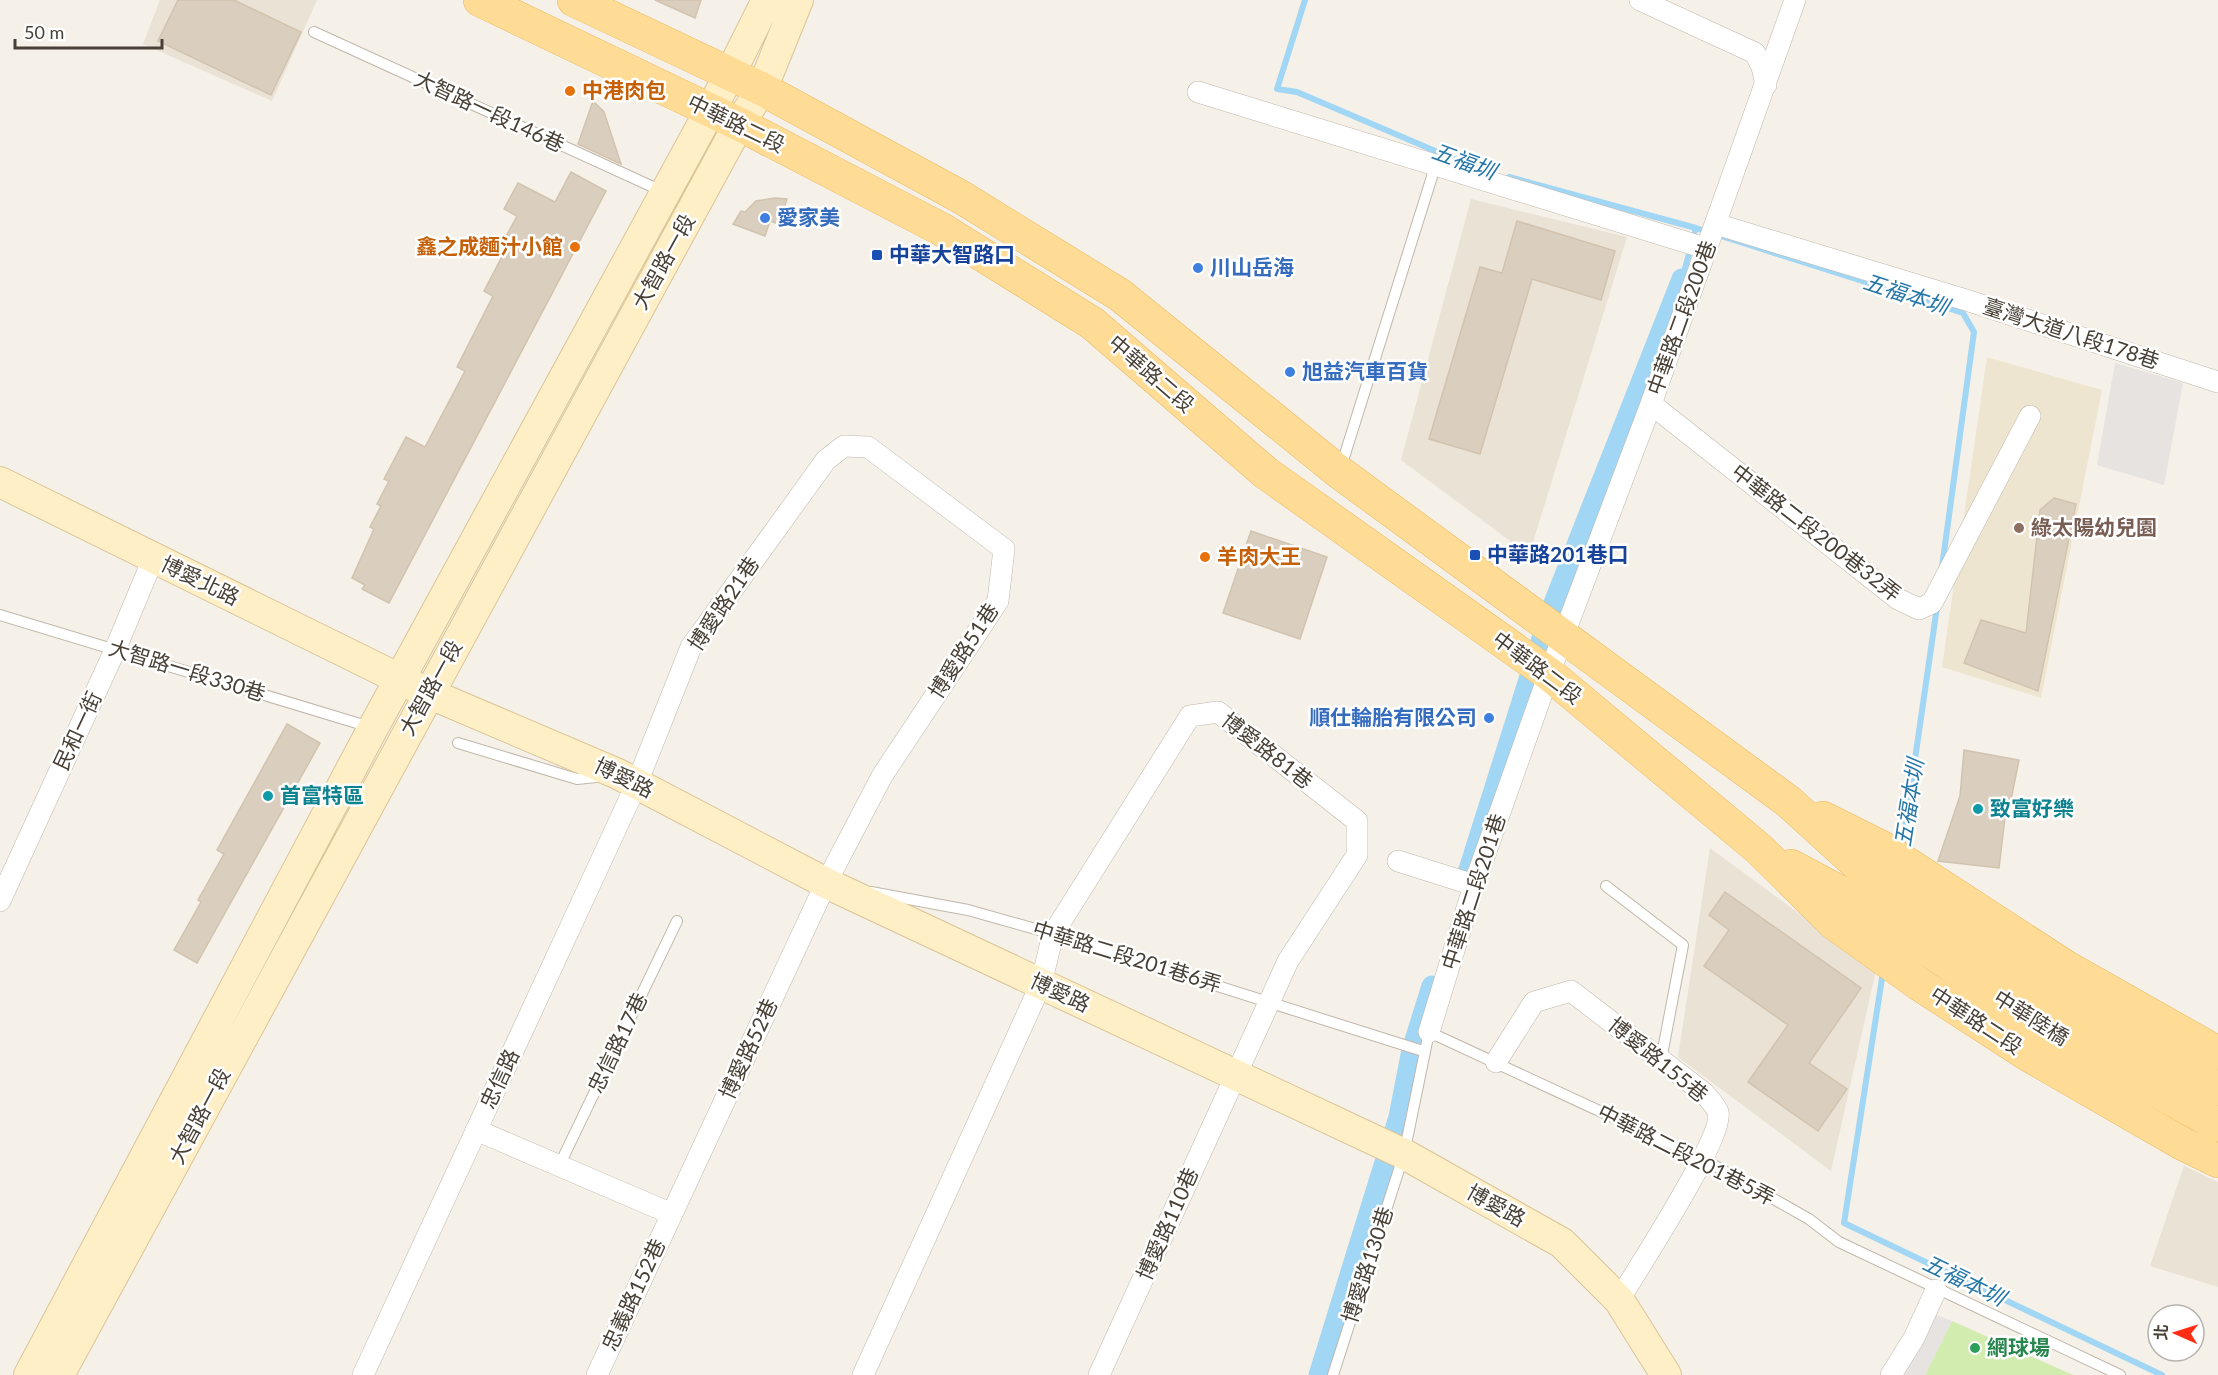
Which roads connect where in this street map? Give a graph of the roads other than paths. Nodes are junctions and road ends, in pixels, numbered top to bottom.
1 (480, 0) edge
2 (574, 0) edge
3 (767, 0) edge
4 (798, 0) edge
5 (1640, 0) edge
6 (1795, 0) edge
7 (314, 32) dead end
8 (730, 74) junction
9 (1766, 85) junction
10 (762, 89) junction
11 (1198, 92) dead end
12 (709, 110) junction
13 (739, 124) junction
14 (1436, 167) junction
15 (664, 192) junction
16 (1716, 224) junction
17 (1705, 248) junction
18 (2218, 382) edge
19 (1651, 405) junction
20 (2030, 416) dead end
21 (844, 446) joint
22 (1339, 472) junction
23 (0, 482) edge
24 (153, 559) junction
25 (0, 615) edge
26 (1565, 635) junction
27 (115, 650) junction
28 (1549, 674) junction
29 (400, 679) junction
30 (428, 693) junction
31 (373, 728) junction
32 (458, 743) dead end
33 (628, 779) junction
34 (1789, 801) junction
35 (1758, 848) junction
36 (1398, 861) dead end
37 (826, 883) junction
38 (1474, 885) junction
39 (1606, 886) dead end
40 (1859, 886) junction
41 (0, 901) edge
42 (677, 921) dead end
43 (1053, 934) junction
44 (1041, 984) junction
45 (1269, 1001) junction
46 (1426, 1042) junction
47 (2218, 1053) edge
48 (1661, 1060) junction
49 (1496, 1062) junction
50 (1236, 1075) junction
51 (2218, 1089) edge
52 (2218, 1125) edge
53 (476, 1130) junction
54 (1404, 1154) junction
55 (1703, 1159) junction
56 (2218, 1161) edge
57 (559, 1166) junction
58 (672, 1214) junction
59 (1936, 1290) junction
60 (1619, 1300) junction
61 (1100, 1374) edge
62 (29, 1375) edge
63 (59, 1375) edge
64 (363, 1375) edge
65 (597, 1375) edge
66 (863, 1375) edge
67 (1333, 1375) edge
68 (1666, 1375) edge
69 (1891, 1375) edge
70 (2120, 1375) edge

1 - 12 main road, 中華路二段
2 - 8 main road, 中華路二段
3 - 8 street, 大智路一段
4 - 10 street, 大智路一段
5 - 9 street
6 - 9 street, 中華路二段200巷
7 - 15 lane, 大智路一段146巷
8 - 10 main road, 中華路二段
8 - 12 street, 大智路一段
9 - 16 street, 中華路二段200巷
10 - 13 street, 大智路一段
10 - 22 main road, 中華路二段
11 - 14 street
12 - 13 main road, 中華路二段
12 - 15 street, 大智路一段
13 - 28 main road, 中華路二段
13 - 30 street, 大智路一段
14 - 17 street
14 - 22 lane
15 - 29 street, 大智路一段
16 - 17 street, 中華路二段200巷
16 - 18 street, 臺灣大道八段178巷
17 - 19 street, 中華路二段200巷
19 - 20 street, 中華路二段200巷32弄
19 - 26 street, 中華路二段200巷
21 - 33 street, 博愛路21巷
21 - 37 street, 博愛路51巷
22 - 26 main road, 中華路二段
23 - 24 street, 博愛北路
24 - 27 street, 民和一街
24 - 29 street, 博愛北路
25 - 27 lane, 大智路一段330巷
26 - 28 street, 中華路二段201巷
26 - 34 main road, 中華路二段
27 - 31 lane, 大智路一段330巷
27 - 41 street, 民和一街
28 - 35 main road, 中華路二段
28 - 38 street, 中華路二段201巷
29 - 30 street, 博愛路
29 - 31 street, 大智路一段
30 - 33 street, 博愛路
30 - 63 street, 大智路一段
31 - 62 street, 大智路一段
32 - 33 lane
33 - 37 street, 博愛路
33 - 53 street, 忠信路
34 - 40 main road, 中華路二段
34 - 47 main road, 中華路二段
35 - 40 main road, 中華路二段
35 - 56 main road, 中華路二段
36 - 38 street
37 - 43 lane, 中華路二段201巷6弄
37 - 44 street, 博愛路
37 - 58 street, 博愛路52巷
38 - 46 street, 中華路二段201巷
39 - 48 lane
40 - 51 main road, 中華陸橋
40 - 52 main road, 中華陸橋
42 - 57 lane, 忠信路17巷
43 - 44 street, 博愛路81巷
43 - 45 lane, 中華路二段201巷6弄
43 - 45 street, 博愛路81巷
44 - 50 street, 博愛路
44 - 66 street, 博愛路81巷
45 - 46 lane, 中華路二段201巷6弄
45 - 50 street, 博愛路81巷
46 - 49 lane, 中華路二段201巷5弄
46 - 54 lane, 中華路二段201巷
48 - 49 street, 博愛路155巷
48 - 55 street, 博愛路155巷
49 - 55 lane, 中華路二段201巷5弄
50 - 54 street, 博愛路
50 - 61 street, 博愛路110巷
53 - 57 street
53 - 64 street, 忠信路
54 - 60 street, 博愛路
54 - 67 lane, 博愛路130巷
55 - 59 lane, 中華路二段201巷5弄
55 - 60 street, 博愛路155巷
57 - 58 street
58 - 65 street, 忠義路152巷
59 - 69 street
59 - 70 lane, 中華路二段201巷5弄
60 - 68 street, 博愛路

